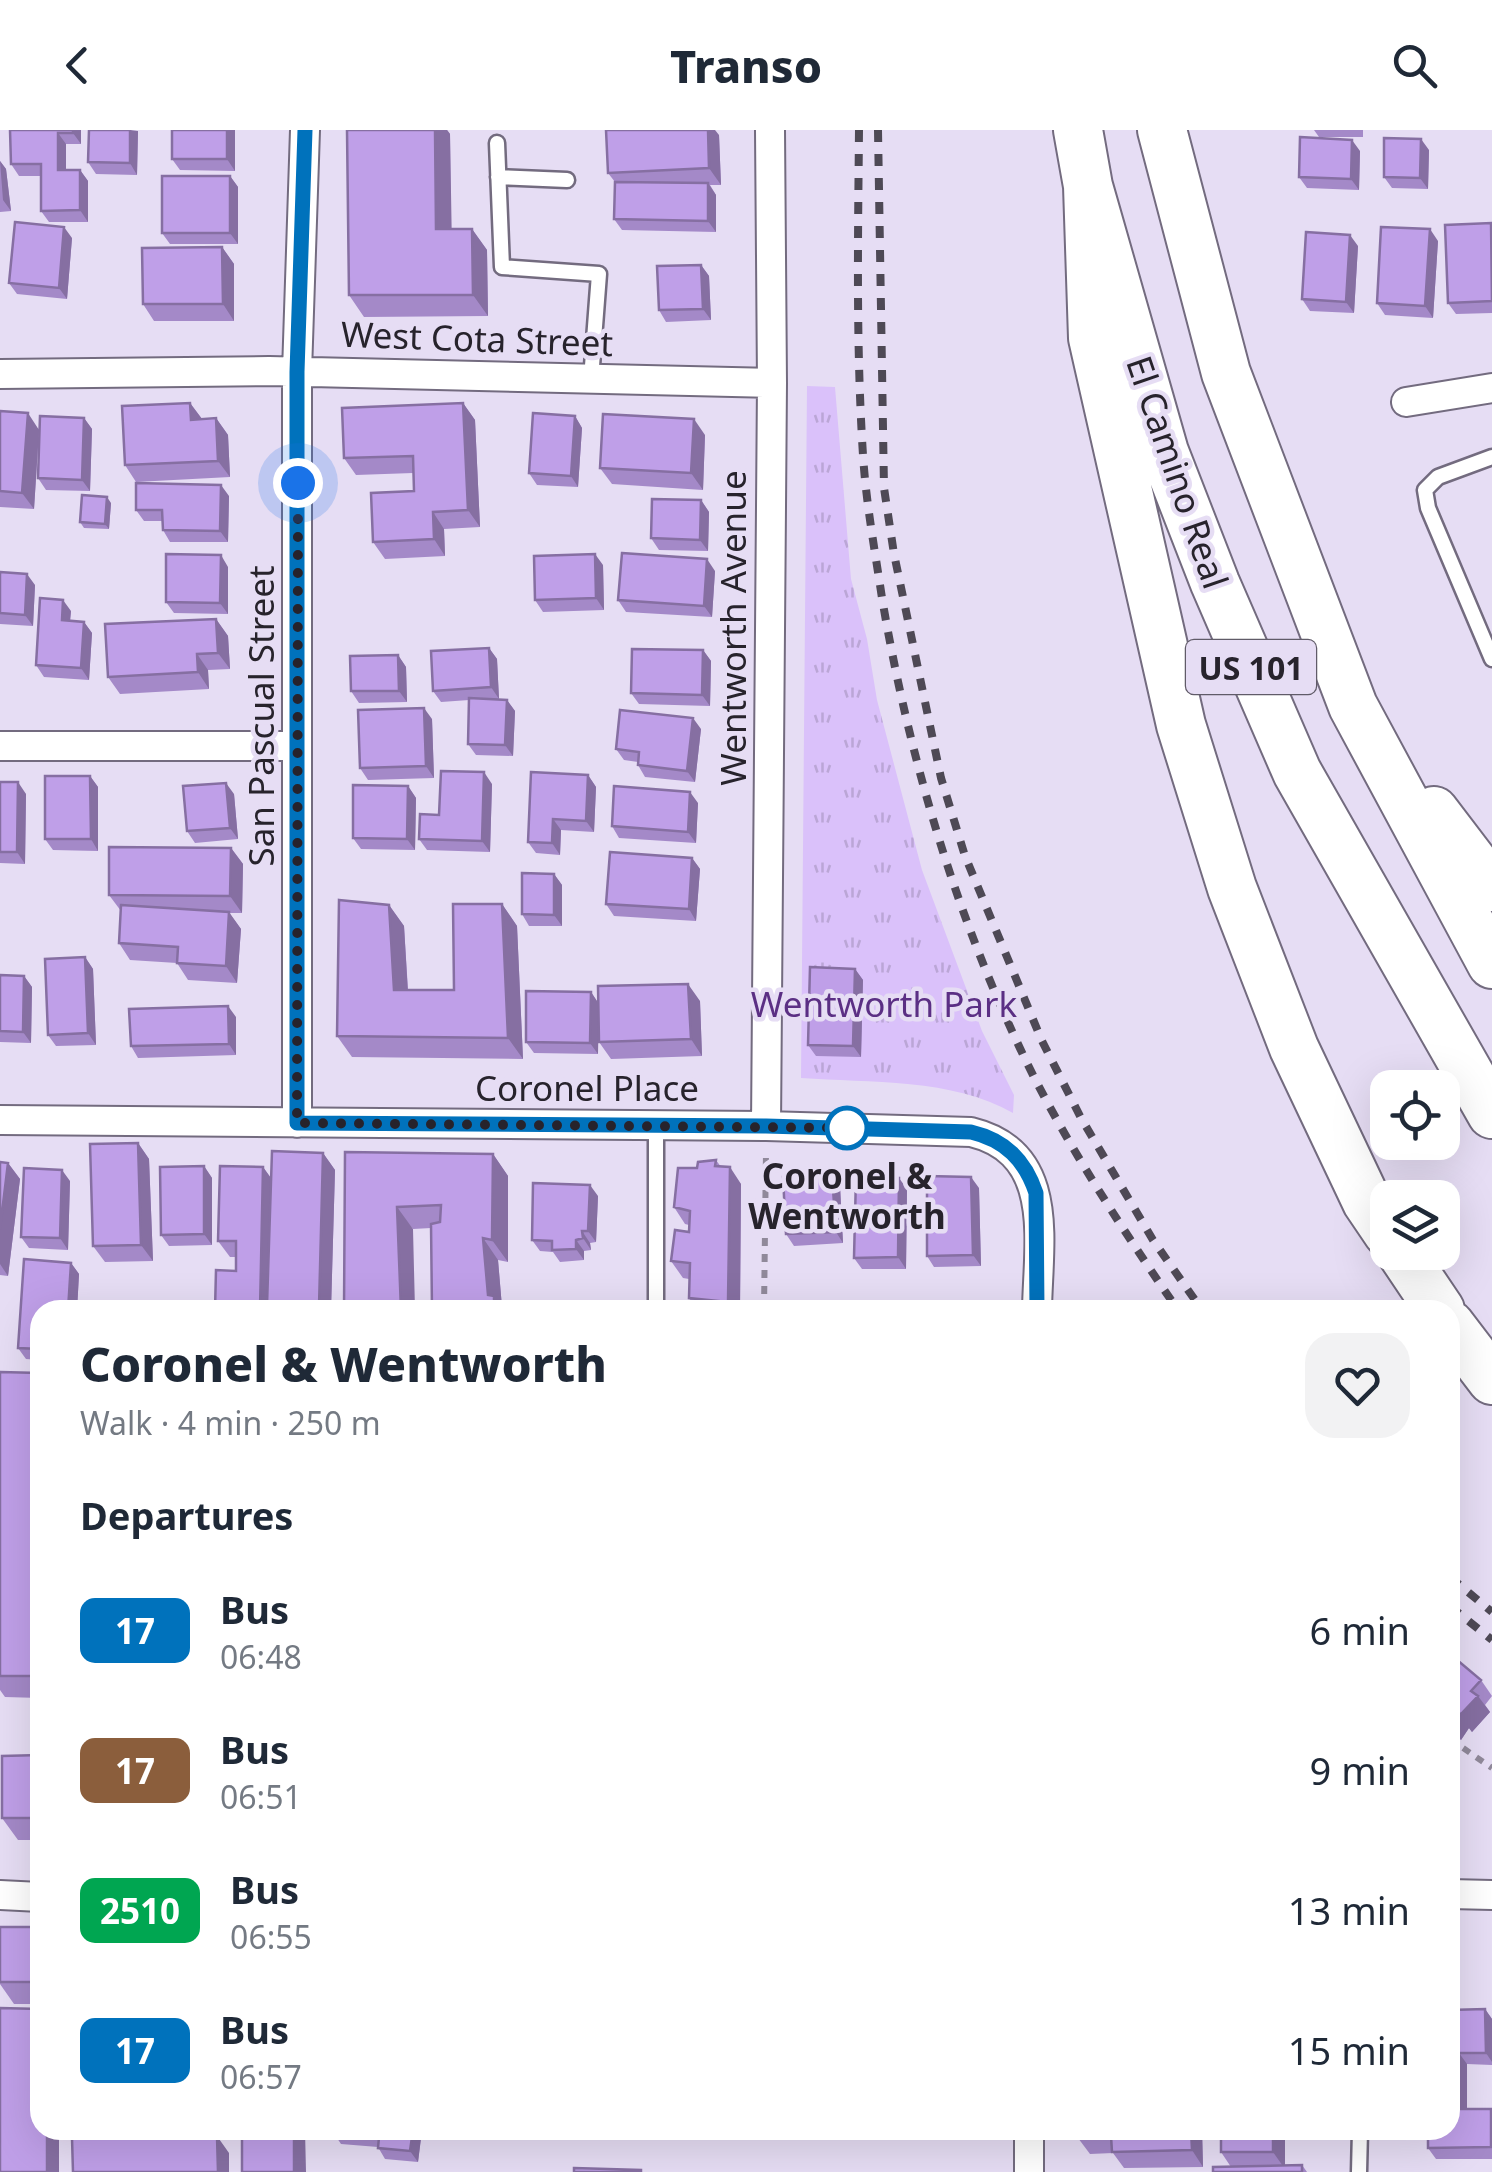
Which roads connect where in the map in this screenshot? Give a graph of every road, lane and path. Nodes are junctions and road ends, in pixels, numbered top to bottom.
1 (305, 130) edge
2 (770, 130) edge
3 (1078, 130) edge
4 (1162, 130) edge
5 (497, 142) dead end
6 (498, 177) junction
7 (566, 180) dead end
8 (1088, 186) junction
9 (297, 372) junction
10 (0, 374) edge
11 (591, 379) junction
12 (772, 383) junction
13 (1492, 388) edge
14 (1406, 402) dead end
15 (1492, 458) edge
16 (1492, 659) edge
17 (1353, 706) junction
18 (0, 746) edge
19 (297, 746) junction
20 (1492, 886) edge
21 (1492, 964) edge
22 (1492, 1114) edge
23 (0, 1120) edge
24 (297, 1123) junction
25 (656, 1125) junction
26 (766, 1126) junction
27 (1370, 1208) edge
28 (1413, 1270) edge
29 (656, 1300) edge
30 (764, 1300) edge
31 (1037, 1300) edge
32 (1433, 1300) edge
33 (1460, 1338) edge
34 (1492, 1380) edge
35 (1460, 1746) edge
36 (1492, 1768) edge
37 (1460, 1894) edge
38 (0, 1895) edge
39 (1492, 1895) edge
40 (30, 1896) edge
41 (1029, 2140) edge
42 (1360, 2140) edge
43 (1029, 2172) edge
44 (1359, 2172) edge

1 - 9 street, San Pascual Street
2 - 12 street, Wentworth Avenue
3 - 8 highway, El Camino Real / US 101
4 - 17 highway, US 101
5 - 6 lane
6 - 7 lane
6 - 11 lane
8 - 22 highway, El Camino Real / US 101
8 - 27 highway
9 - 10 street, West Cota Street
9 - 11 street, West Cota Street
9 - 19 street, San Pascual Street
11 - 12 street, West Cota Street
12 - 26 street, Wentworth Avenue
13 - 14 street
15 - 16 lane
17 - 20 highway
17 - 21 highway, US 101
18 - 19 street
19 - 24 street, San Pascual Street
23 - 24 street, Coronel Place
24 - 25 street, Coronel Place
25 - 26 street, Coronel Place
25 - 29 lane
26 - 30 path
26 - 31 street, Coronel Place
28 - 32 highway
33 - 34 highway
35 - 36 path
37 - 39 street
38 - 40 street
41 - 43 street
42 - 44 lane

